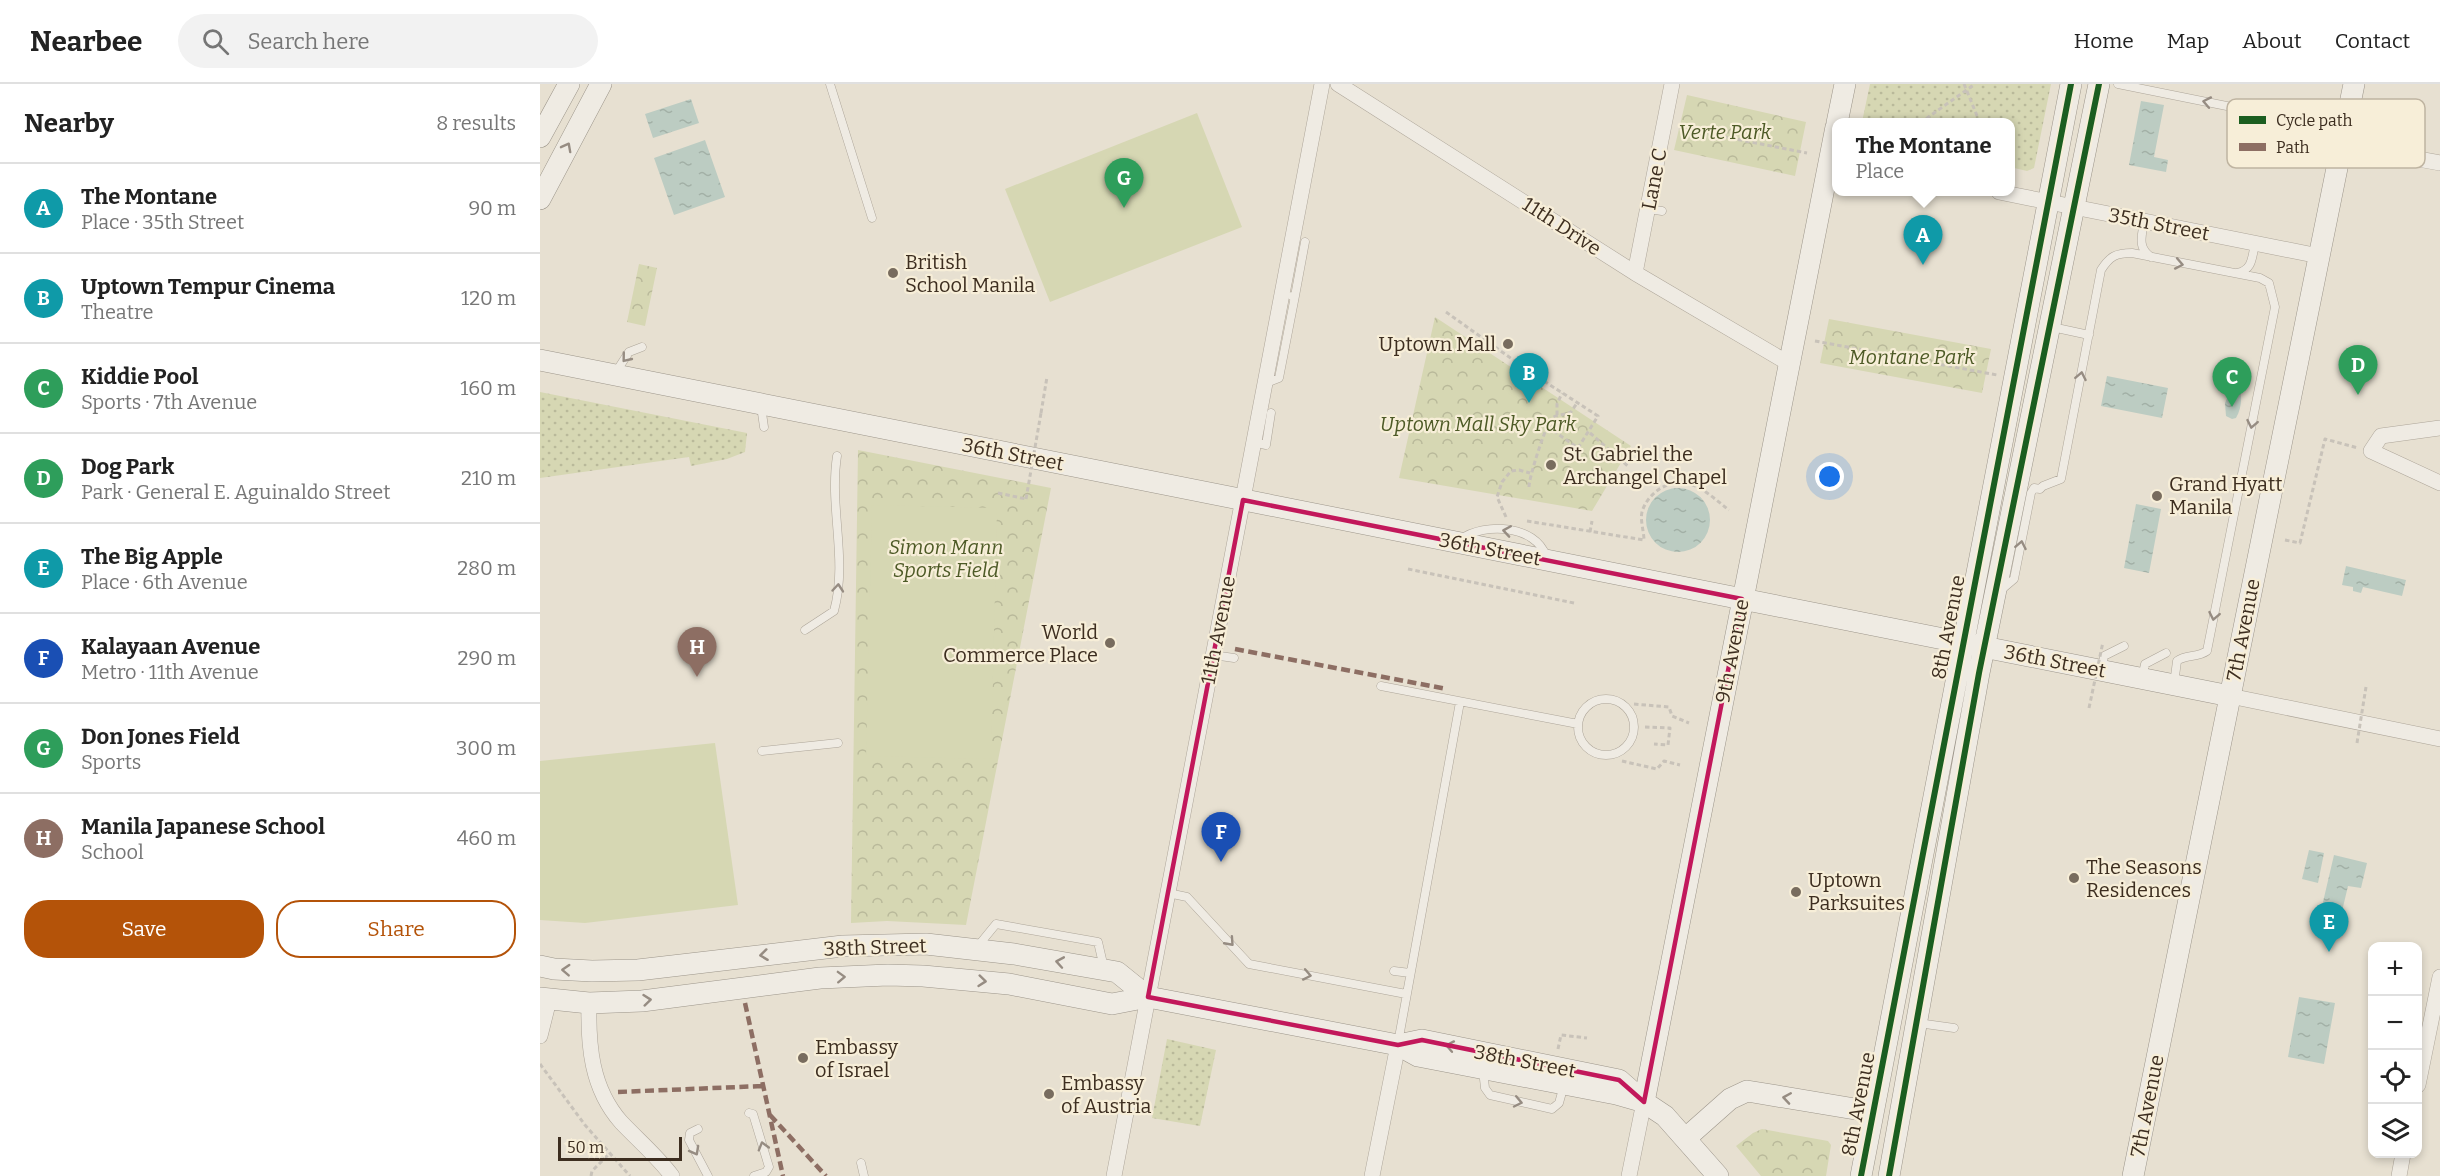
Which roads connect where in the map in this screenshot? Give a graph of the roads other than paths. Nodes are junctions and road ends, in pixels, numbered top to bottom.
1 (569, 84) edge
2 (601, 84) edge
3 (830, 84) edge
4 (1322, 84) edge
5 (1338, 84) edge
6 (1672, 84) edge
7 (1845, 84) edge
8 (2071, 84) edge
9 (2099, 84) edge
10 (2118, 84) edge
11 (2354, 84) edge
12 (2351, 99) edge
13 (2227, 106) edge
14 (1838, 118) edge
15 (540, 137) edge
16 (2425, 160) edge
17 (1832, 162) edge
18 (2440, 163) edge
19 (2337, 168) edge
20 (2015, 195) edge
21 (540, 199) edge
22 (2047, 202) junction
23 (2073, 207) junction
24 (872, 218) dead end
25 (2144, 221) junction
26 (1305, 242) dead end
27 (2255, 243) junction
28 (2319, 256) junction
29 (2154, 259) junction
30 (1635, 273) junction
31 (2232, 274) junction
32 (1288, 295) junction
33 (2049, 327) junction
34 (2089, 335) junction
35 (642, 347) dead end
36 (540, 360) edge
37 (1788, 363) junction
38 (614, 375) junction
39 (761, 404) junction
40 (1271, 413) dead end
41 (764, 427) dead end
42 (2440, 428) edge
43 (1254, 442) junction
44 (837, 456) dead end
45 (2440, 483) edge
46 (1243, 500) junction
47 (1995, 594) junction
48 (1742, 599) junction
49 (805, 630) dead end
50 (1962, 643) junction
51 (2124, 646) dead end
52 (1984, 648) junction
53 (2166, 653) dead end
54 (1213, 655) junction
55 (1234, 658) dead end
56 (2102, 671) junction
57 (2142, 678) junction
58 (2174, 685) junction
59 (1381, 686) dead end
60 (2230, 696) junction
61 (1460, 702) junction
62 (1578, 724) junction
63 (2440, 739) edge
64 (838, 743) dead end
65 (762, 751) dead end
66 (1168, 893) junction
67 (540, 966) edge
68 (1394, 971) dead end
69 (1410, 973) junction
70 (2440, 977) edge
71 (1406, 994) junction
72 (1148, 997) junction
73 (544, 999) edge
74 (589, 1003) junction
75 (1917, 1023) junction
76 (1954, 1028) dead end
77 (540, 1036) edge
78 (1398, 1045) junction
79 (2422, 1065) edge
80 (1644, 1102) junction
81 (1873, 1112) junction
82 (749, 1113) dead end
83 (698, 1129) dead end
84 (1686, 1138) junction
85 (2402, 1158) edge
86 (861, 1163) dead end
87 (759, 1175) edge
88 (672, 1176) edge
89 (708, 1176) edge
90 (864, 1176) edge
91 (1114, 1176) edge
92 (1372, 1176) edge
93 (1629, 1176) edge
94 (1718, 1176) edge
95 (1861, 1176) edge
96 (1889, 1176) edge
97 (2133, 1176) edge
98 (2399, 1176) edge

1 - 15 street
21 -> 2 street
3 - 24 lane
4 - 32 street, 11th Avenue
5 - 30 street, 11th Drive
6 - 30 street, Lane C
7 - 14 street, 9th Avenue
8 - 22 street, 8th Avenue
9 - 23 street, 8th Avenue
13 -> 10 lane
11 - 12 street, 7th Avenue
16 - 18 street
17 - 37 street, 9th Avenue
19 - 28 street, 7th Avenue
20 - 22 street, 35th Street
22 - 23 street, 35th Street
22 - 50 street, 8th Avenue
23 - 25 street, 35th Street
23 - 33 street, 8th Avenue
25 - 27 street, 35th Street
25 - 29 lane
26 - 32 lane
27 - 28 street, 35th Street
27 - 31 lane
28 - 60 street, 7th Avenue
29 -> 31 lane
29 - 34 lane
30 - 37 street, 11th Drive
31 -> 58 lane
32 - 43 street, 11th Avenue
33 - 34 lane
33 - 47 street, 8th Avenue
47 -> 34 lane
35 -> 38 lane
36 - 38 street, 36th Street
37 - 48 street, 9th Avenue
38 - 39 street, 36th Street
39 - 41 lane
39 - 46 street, 36th Street
40 - 43 lane
42 - 45 street
43 - 46 street, 11th Avenue
49 -> 44 lane
46 - 48 street, 36th Street
46 - 54 street, 11th Avenue
47 - 52 street, 8th Avenue
48 - 50 street, 36th Street
48 - 80 street, 9th Avenue
50 - 52 street, 36th Street
50 - 81 street, 8th Avenue
51 - 56 lane
52 - 56 street, 36th Street
52 - 75 street, 8th Avenue
53 - 57 lane
54 - 55 lane
54 - 66 street, 11th Avenue
56 - 57 street, 36th Street
57 - 58 street, 36th Street
58 - 60 street, 36th Street
59 - 61 lane
60 - 63 street, 36th Street
60 - 97 street, 7th Avenue
61 - 62 lane
61 - 69 lane
62 - 62 lane
64 - 65 lane
66 -> 71 lane
66 - 72 street, 11th Avenue
72 -> 67 street, 38th Street
68 - 69 lane
69 - 71 lane
70 - 79 street
71 - 78 lane
74 -> 72 street, 38th Street
72 - 78 street, 38th Street
72 - 91 street, 11th Avenue
73 - 74 street, 38th Street
73 - 77 street
74 - 88 street
75 - 76 lane
75 - 96 street, 8th Avenue
78 -> 80 street, 38th Street
80 -> 78 street, 38th Street
78 - 92 street
80 - 84 street, 38th Street
80 - 93 street, 9th Avenue
81 -> 84 street
81 - 95 street, 8th Avenue
87 -> 82 lane
83 -> 89 lane
84 - 94 street, 38th Street
85 - 98 street
86 - 90 lane

